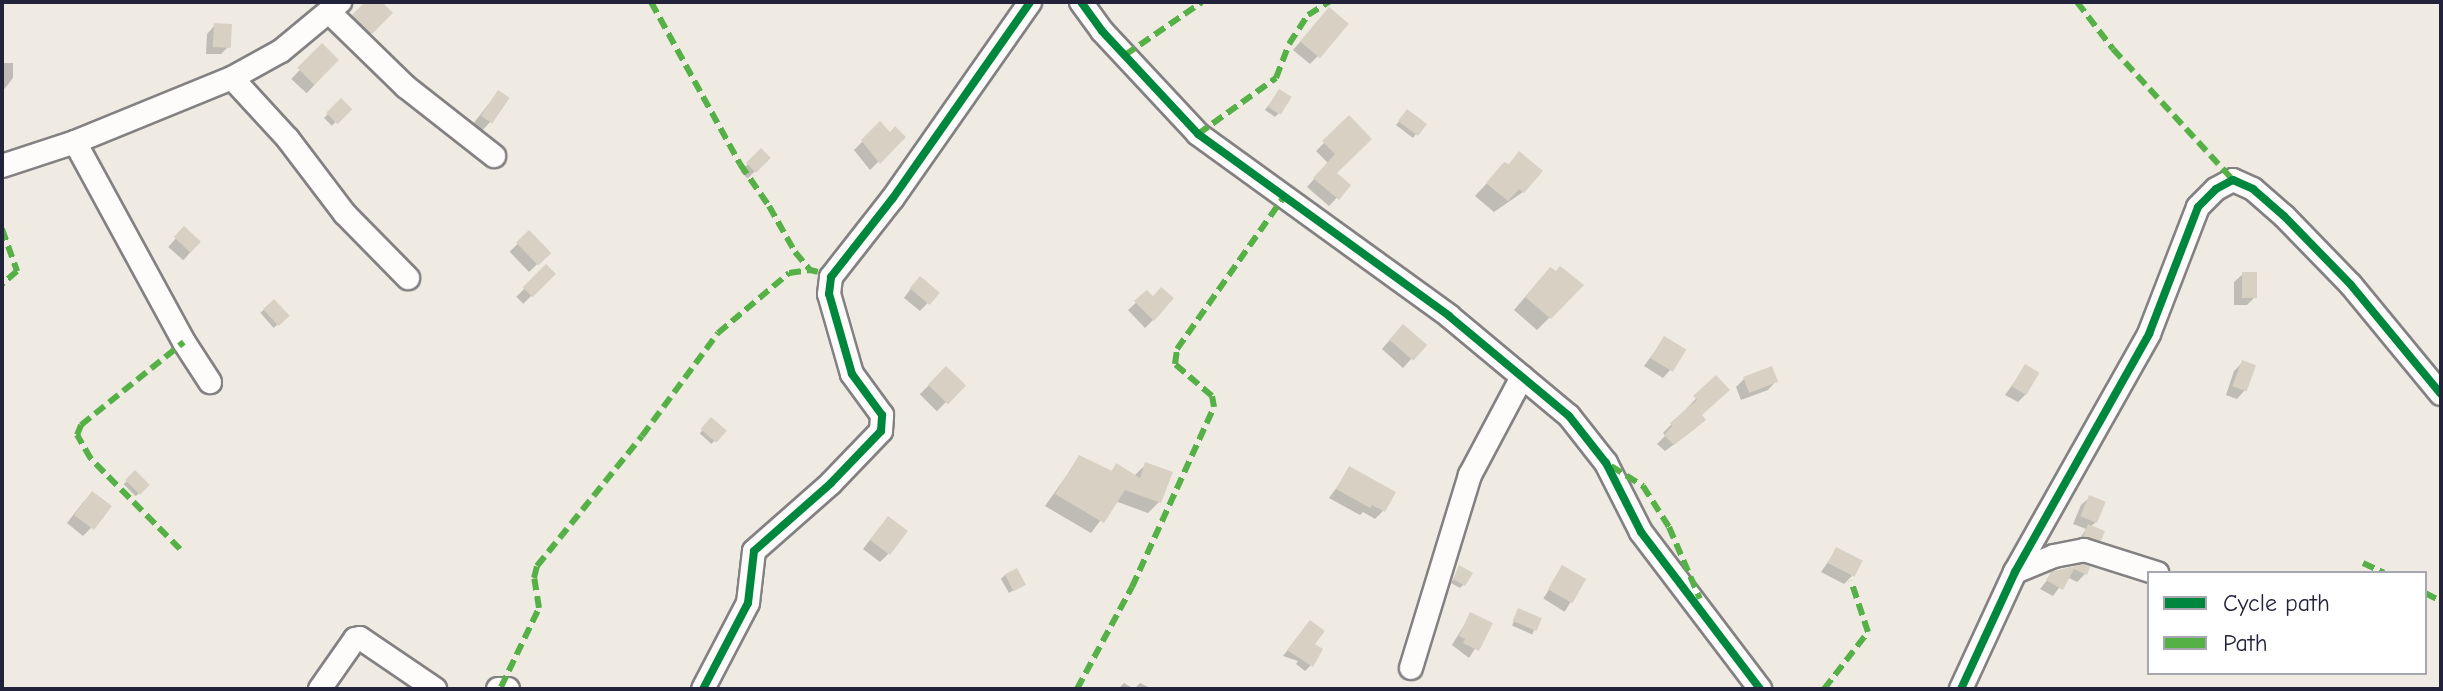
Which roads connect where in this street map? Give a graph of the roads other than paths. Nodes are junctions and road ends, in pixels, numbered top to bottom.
1 (1030, 2) edge
2 (1081, 2) edge
3 (335, 7) edge
4 (232, 78) junction
5 (75, 142) junction
6 (494, 156) dead end
7 (2, 166) edge
8 (408, 278) dead end
9 (1522, 377) junction
10 (210, 382) dead end
11 (2441, 394) edge
12 (2151, 571) edge
13 (2015, 572) junction
14 (1411, 668) dead end
15 (320, 689) edge
16 (435, 689) edge
17 (498, 689) edge
18 (508, 689) edge
19 (703, 689) edge
20 (1760, 689) edge
21 (1961, 689) edge

1 - 19 street
2 - 9 street
3 - 4 street
3 - 6 street
4 - 5 street
4 - 8 street
5 - 7 street
5 - 10 street
9 - 14 street
9 - 20 street
11 - 13 street
12 - 13 street
13 - 21 street
15 - 16 street
17 - 18 street

